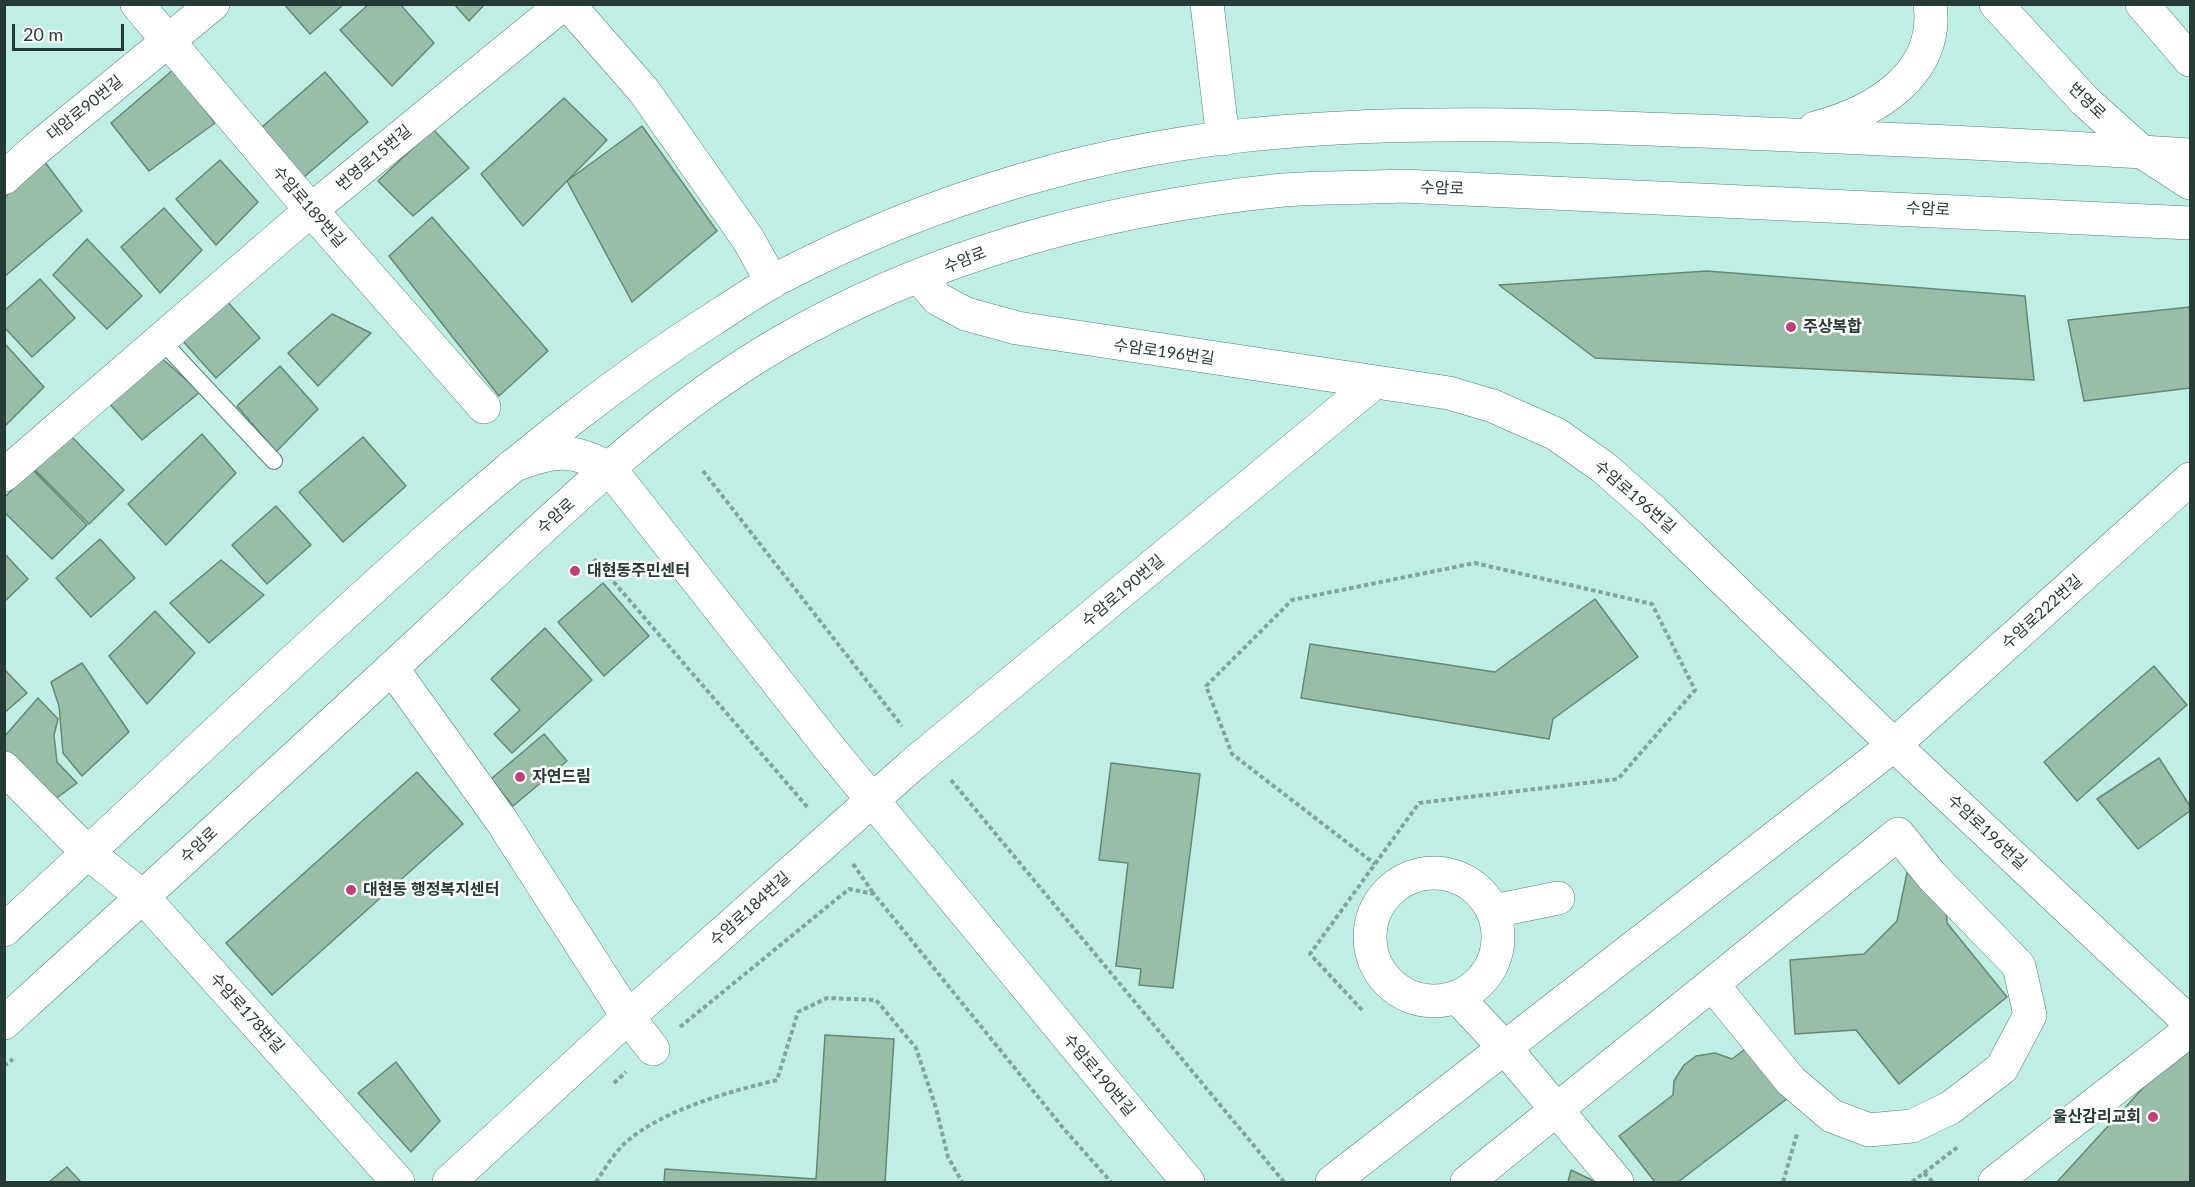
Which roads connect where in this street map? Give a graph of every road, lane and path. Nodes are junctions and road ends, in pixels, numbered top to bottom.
1 (137, 4) edge
2 (213, 4) edge
3 (563, 4) edge
4 (568, 4) edge
5 (1207, 4) edge
6 (1930, 4) edge
7 (1996, 4) edge
8 (2142, 4) edge
9 (168, 41) junction
10 (2190, 60) edge
11 (1781, 135) junction
12 (1223, 139) junction
13 (2142, 152) junction
14 (2190, 155) edge
15 (4, 178) edge
16 (2190, 183) edge
17 (311, 210) junction
18 (2190, 223) edge
19 (920, 278) junction
20 (772, 282) junction
21 (161, 340) junction
22 (1374, 382) junction
23 (484, 407) dead end
24 (274, 461) dead end
25 (512, 466) junction
26 (610, 470) junction
27 (703, 471) dead end
28 (4, 475) edge
29 (2190, 479) edge
30 (594, 560) dead end
31 (392, 668) junction
32 (1894, 745) junction
33 (924, 755) junction
34 (4, 768) edge
35 (872, 800) junction
36 (833, 835) junction
37 (88, 852) junction
38 (1375, 864) junction
39 (874, 894) junction
40 (143, 897) junction
41 (1558, 898) dead end
42 (1494, 911) junction
43 (4, 930) edge
44 (1712, 984) junction
45 (1457, 997) junction
46 (1362, 1010) dead end
47 (628, 1017) junction
48 (4, 1023) edge
49 (2190, 1023) edge
50 (2190, 1030) edge
51 (1505, 1048) junction
52 (653, 1049) junction
53 (608, 1088) dead end
54 (1808, 1095) junction
55 (1557, 1111) junction
56 (1924, 1173) dead end
57 (398, 1182) edge
58 (450, 1182) edge
59 (596, 1182) edge
60 (962, 1182) edge
61 (1111, 1182) edge
62 (1188, 1182) edge
63 (1284, 1182) edge
64 (1332, 1182) edge
65 (1467, 1182) edge
66 (1617, 1182) edge
67 (1783, 1182) edge
68 (1933, 1182) edge
69 (1995, 1182) edge

1 - 9 street, 수암로189번길
2 - 9 street, 대암로90번길
3 - 17 street, 번영로15번길
4 - 20 street
5 - 12 street
6 - 11 street
7 - 13 street, 번영로
8 - 10 street
9 - 15 street, 대암로90번길
9 - 17 street, 수암로189번길
11 - 12 street
11 - 13 street
12 - 20 street
13 - 14 street
13 - 16 street, 번영로
17 - 21 street, 번영로15번길
17 - 23 street, 수암로189번길
18 - 19 street, 수암로
19 - 22 street, 수암로196번길
19 - 26 street, 수암로
20 - 25 street
21 - 24 lane
21 - 28 street, 번영로15번길
22 - 32 street, 수암로196번길
22 - 33 street, 수암로190번길
25 - 26 street, 수암로190번길
25 - 37 street
26 - 31 street, 수암로
26 - 35 street, 수암로190번길
27 - 33 path
29 - 32 street, 수암로222번길
30 - 36 path
31 - 40 street, 수암로
31 - 47 street
32 - 49 street, 수암로196번길
32 - 51 street, 수암로222번길
33 - 35 street, 수암로190번길
33 - 63 path
34 - 37 street
35 - 36 street, 수암로184번길
35 - 62 street, 수암로190번길
36 - 39 path
36 - 47 street, 수암로184번길
37 - 40 street, 수암로178번길
37 - 43 street
38 - 38 path
38 - 46 path
39 - 52 path
39 - 61 path
40 - 48 street, 수암로
40 - 57 street, 수암로178번길
41 - 42 street
42 - 45 street
42 - 45 street
44 - 54 street
44 - 54 street
44 - 55 street
45 - 51 street
47 - 52 street
47 - 58 street
50 - 69 street
51 - 55 street
51 - 64 street, 수암로222번길
52 - 53 path
54 - 67 path
55 - 65 street
55 - 66 street
56 - 68 path
59 - 60 path

